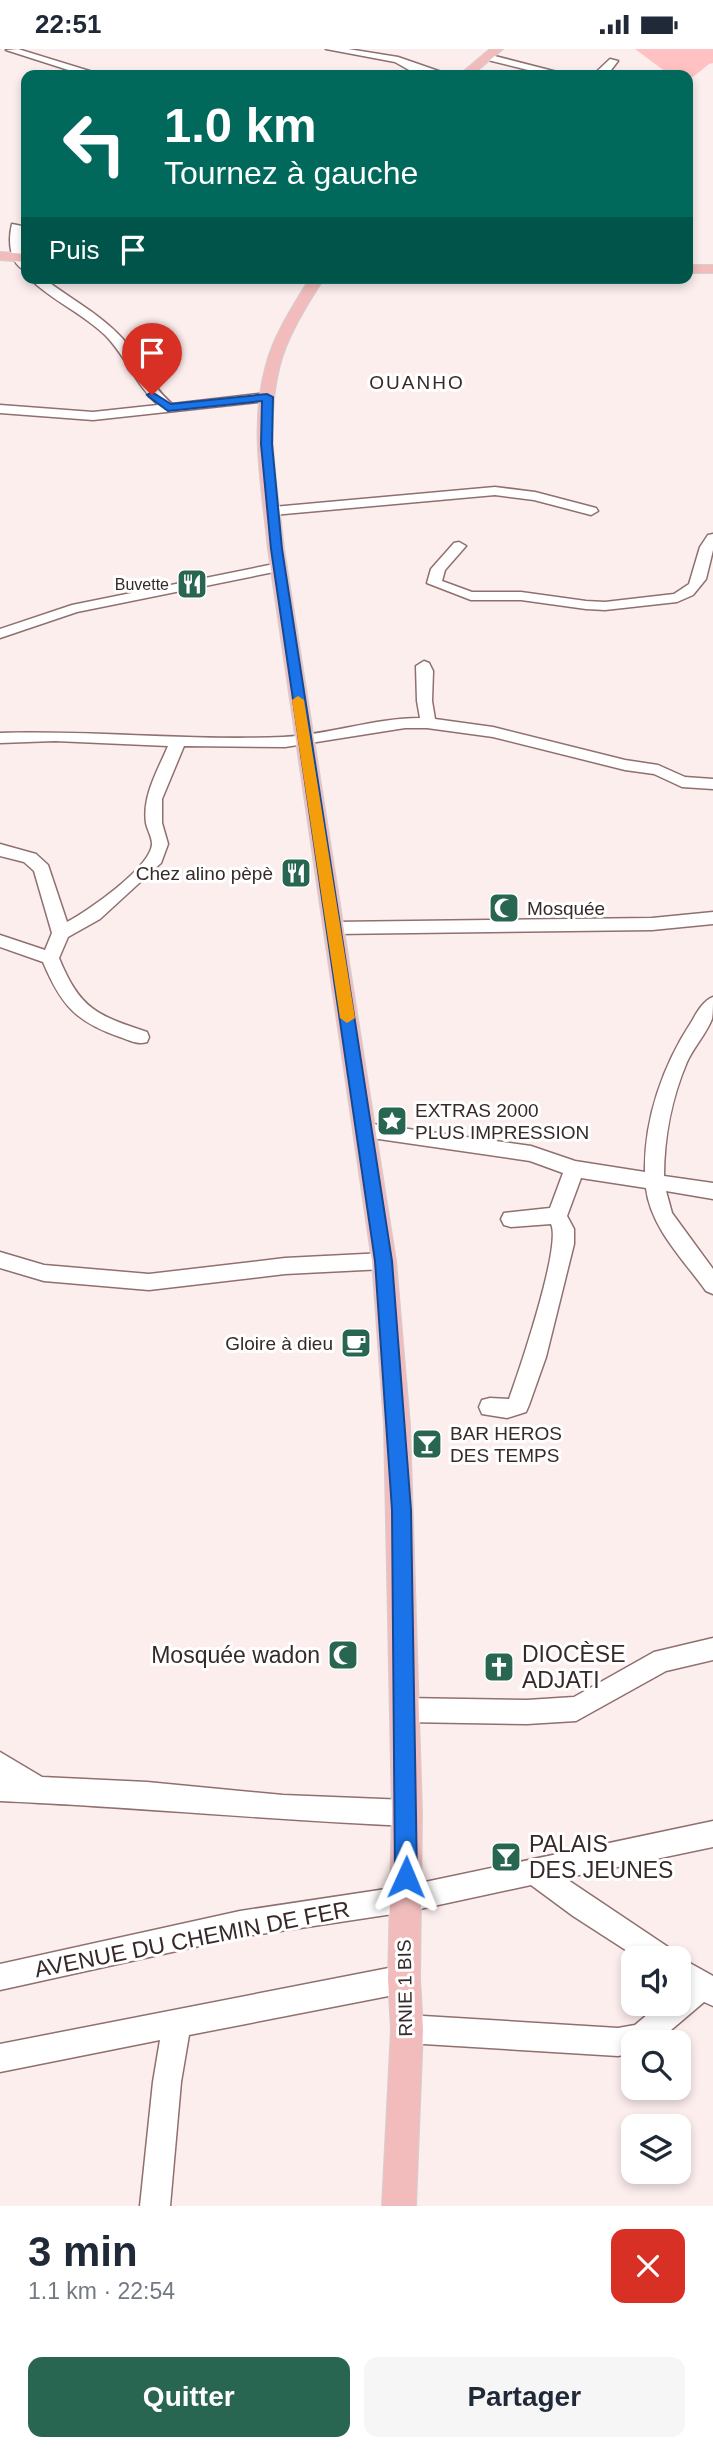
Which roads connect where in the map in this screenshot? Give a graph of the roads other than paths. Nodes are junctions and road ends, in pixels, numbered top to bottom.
1 (331, 49) edge
2 (14, 50) edge
3 (493, 51) edge
4 (0, 54) edge
5 (613, 61) dead end
6 (410, 66) junction
7 (77, 70) edge
8 (417, 70) edge
9 (426, 70) edge
10 (471, 70) edge
11 (537, 70) edge
12 (606, 70) edge
13 (17, 226) edge
14 (21, 247) edge
15 (0, 256) edge
16 (21, 262) edge
17 (21, 263) edge
18 (0, 264) edge
19 (693, 269) edge
20 (713, 269) edge
21 (44, 284) edge
22 (314, 284) edge
23 (267, 397) junction
24 (168, 407) junction
25 (0, 409) edge
26 (273, 511) junction
27 (591, 512) dead end
28 (713, 538) edge
29 (459, 546) dead end
30 (279, 567) junction
31 (0, 634) edge
32 (424, 666) dead end
33 (427, 723) junction
34 (0, 738) edge
35 (304, 741) junction
36 (178, 742) junction
37 (713, 784) edge
38 (0, 851) edge
39 (713, 918) edge
40 (334, 928) junction
41 (61, 933) junction
42 (0, 941) edge
43 (50, 958) junction
44 (713, 1004) edge
45 (140, 1037) dead end
46 (365, 1130) junction
47 (575, 1169) junction
48 (652, 1183) junction
49 (713, 1191) edge
50 (557, 1216) junction
51 (511, 1219) dead end
52 (0, 1260) edge
53 (384, 1261) junction
54 (713, 1285) edge
55 (491, 1407) dead end
56 (713, 1649) edge
57 (404, 1710) junction
58 (0, 1764) edge
59 (0, 1788) edge
60 (36, 1788) junction
61 (407, 1813) junction
62 (713, 1834) edge
63 (535, 1872) junction
64 (406, 1899) junction
65 (643, 1946) edge
66 (0, 1977) edge
67 (404, 1979) junction
68 (698, 1983) edge
69 (177, 2022) junction
70 (407, 2029) junction
71 (0, 2058) edge
72 (155, 2206) edge
73 (399, 2206) edge

1 - 6 street
2 - 4 street
2 - 7 street
3 - 10 main road
3 - 11 street
5 - 12 street
6 - 8 street
6 - 9 street
13 - 14 street
15 - 16 main road
17 - 18 main road
19 - 20 main road
21 - 24 street
22 - 23 main road, RNIE 1 BIS
23 - 24 street
23 - 26 main road, RNIE 1 BIS
24 - 25 street
26 - 27 street
26 - 30 main road, RNIE 1 BIS
28 - 29 street
30 - 31 street
30 - 35 main road, RNIE 1 BIS
32 - 33 street
33 - 35 street
33 - 37 street
34 - 36 street
35 - 36 street
35 - 40 main road, RNIE 1 BIS
36 - 41 street
38 - 41 street
39 - 40 street
40 - 46 main road, RNIE 1 BIS
41 - 43 street
42 - 43 street
43 - 45 street
44 - 48 street
46 - 47 street
46 - 53 main road, RNIE 1 BIS
47 - 48 street
47 - 50 street
48 - 49 street
48 - 54 street
50 - 51 street
50 - 55 street
52 - 53 street
53 - 57 main road, RNIE 1 BIS
56 - 57 street
57 - 61 main road, RNIE 1 BIS
58 - 60 street
59 - 60 street
60 - 61 street
61 - 64 main road, RNIE 1 BIS
62 - 63 street, AVENUE DU CHEMIN DE FER
63 - 64 street, AVENUE DU CHEMIN DE FER
63 - 65 street
64 - 66 street, AVENUE DU CHEMIN DE FER
64 - 67 main road, RNIE 1 BIS
67 - 69 street
67 - 70 main road, RNIE 1 BIS
68 - 70 street
69 - 71 street
69 - 72 street
70 - 73 main road, RNIE 1 BIS

